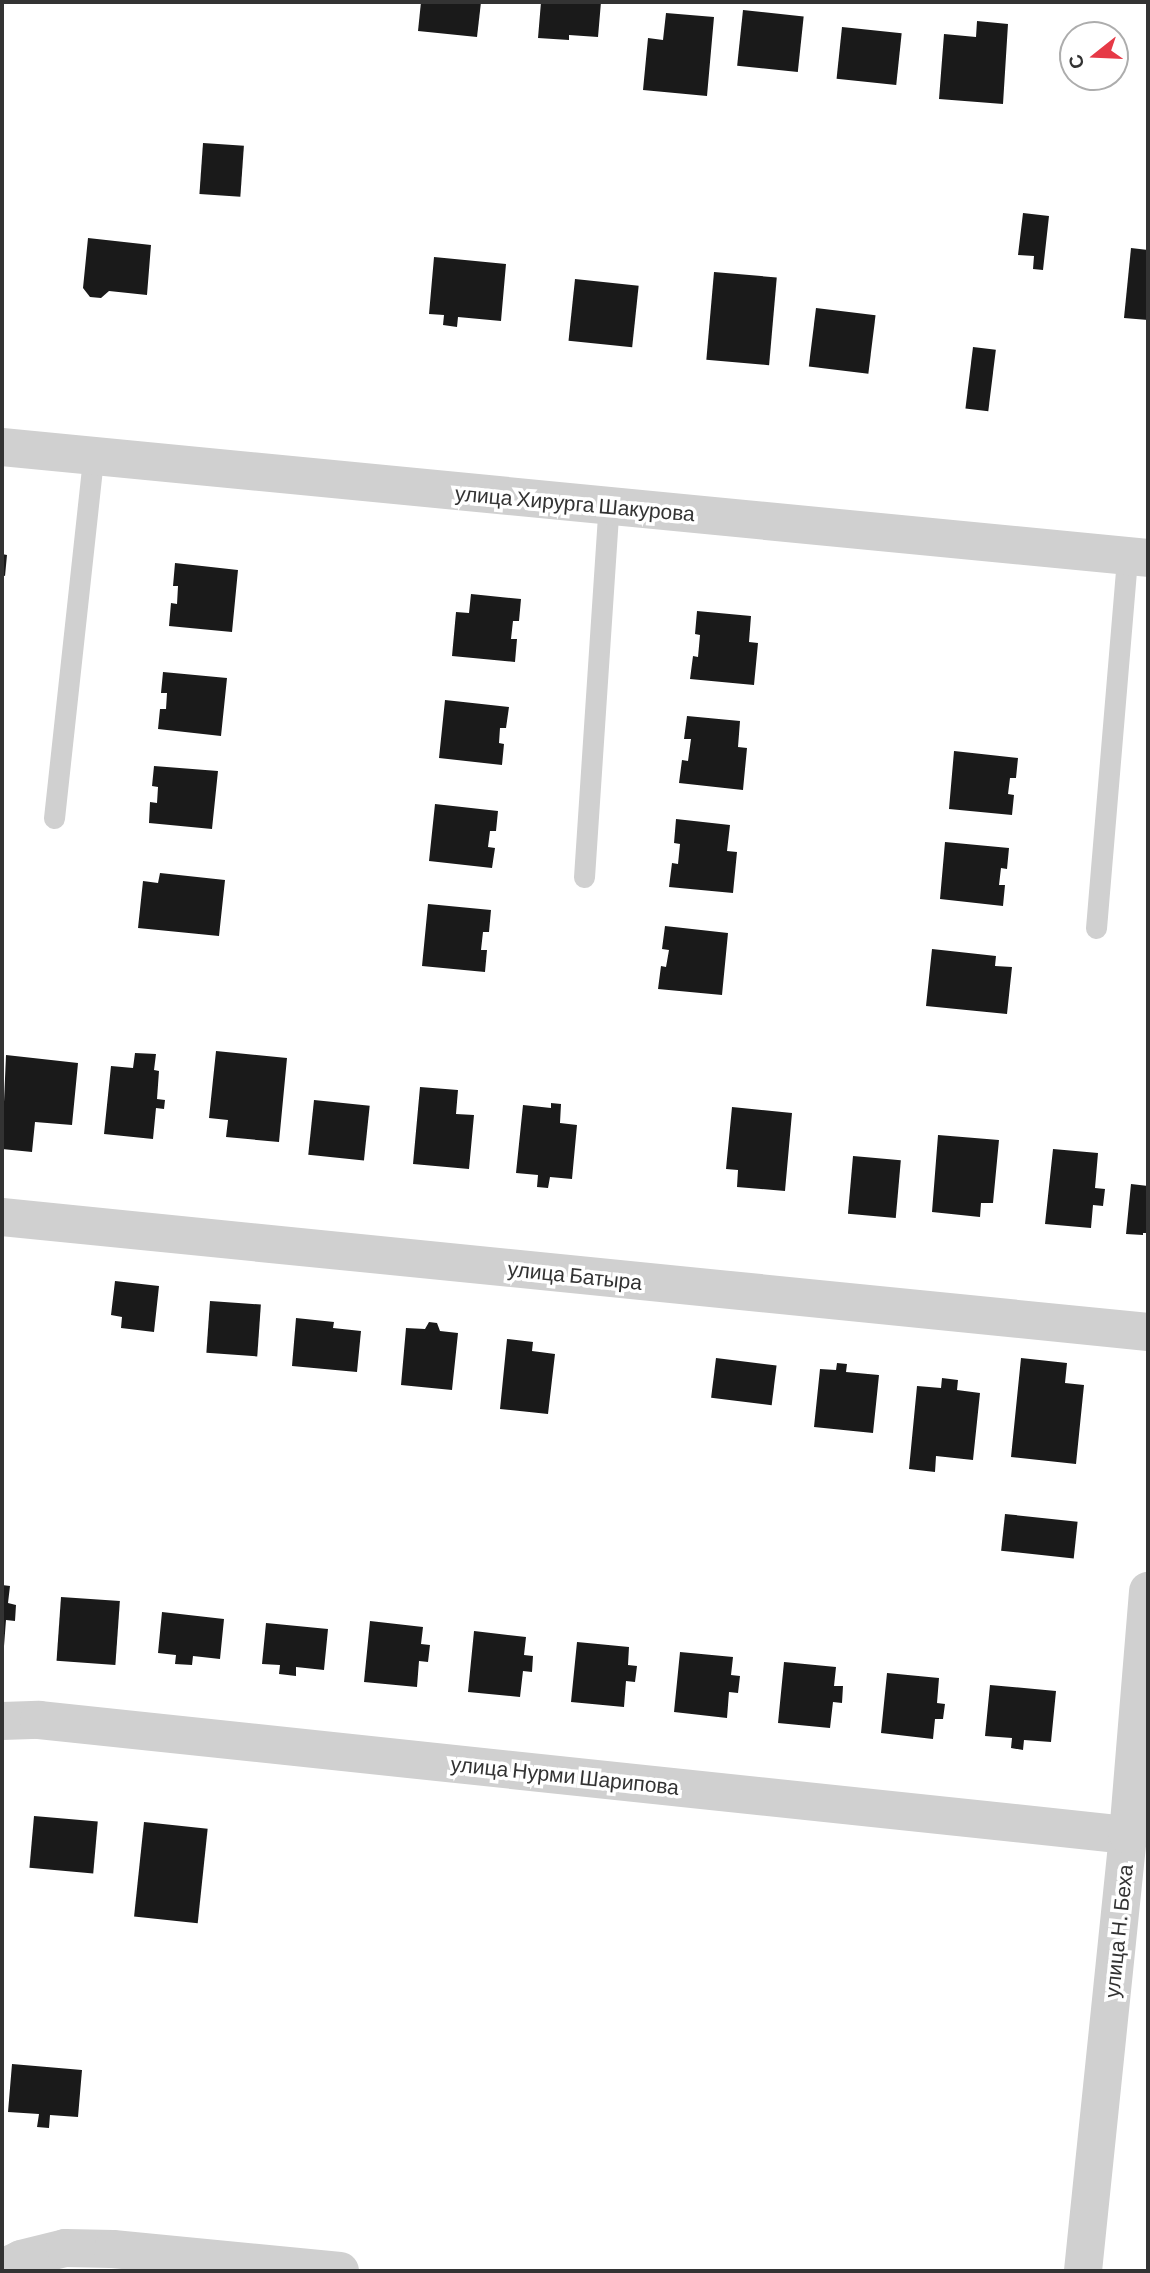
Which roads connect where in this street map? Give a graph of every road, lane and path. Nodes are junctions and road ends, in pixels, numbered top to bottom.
1 (2, 447) edge
2 (93, 458) junction
3 (609, 505) junction
4 (1138, 558) edge
5 (54, 818) dead end
6 (584, 877) dead end
7 (1096, 928) dead end
8 (2, 1217) edge
9 (1148, 1332) edge
10 (1148, 1591) edge
11 (2, 1721) edge
12 (1128, 1835) junction
13 (2, 2268) edge
14 (340, 2271) edge
15 (1083, 2271) edge

1 - 2 street, улица Хирурга Шакурова
2 - 3 street, улица Хирурга Шакурова
2 - 5 lane
3 - 4 street, улица Хирурга Шакурова
3 - 6 lane
4 - 7 lane
8 - 9 street, улица Батыра
10 - 12 street, улица Н. Беха
11 - 12 street, улица Нурми Шарипова
12 - 15 street, улица Н. Беха
13 - 14 street

